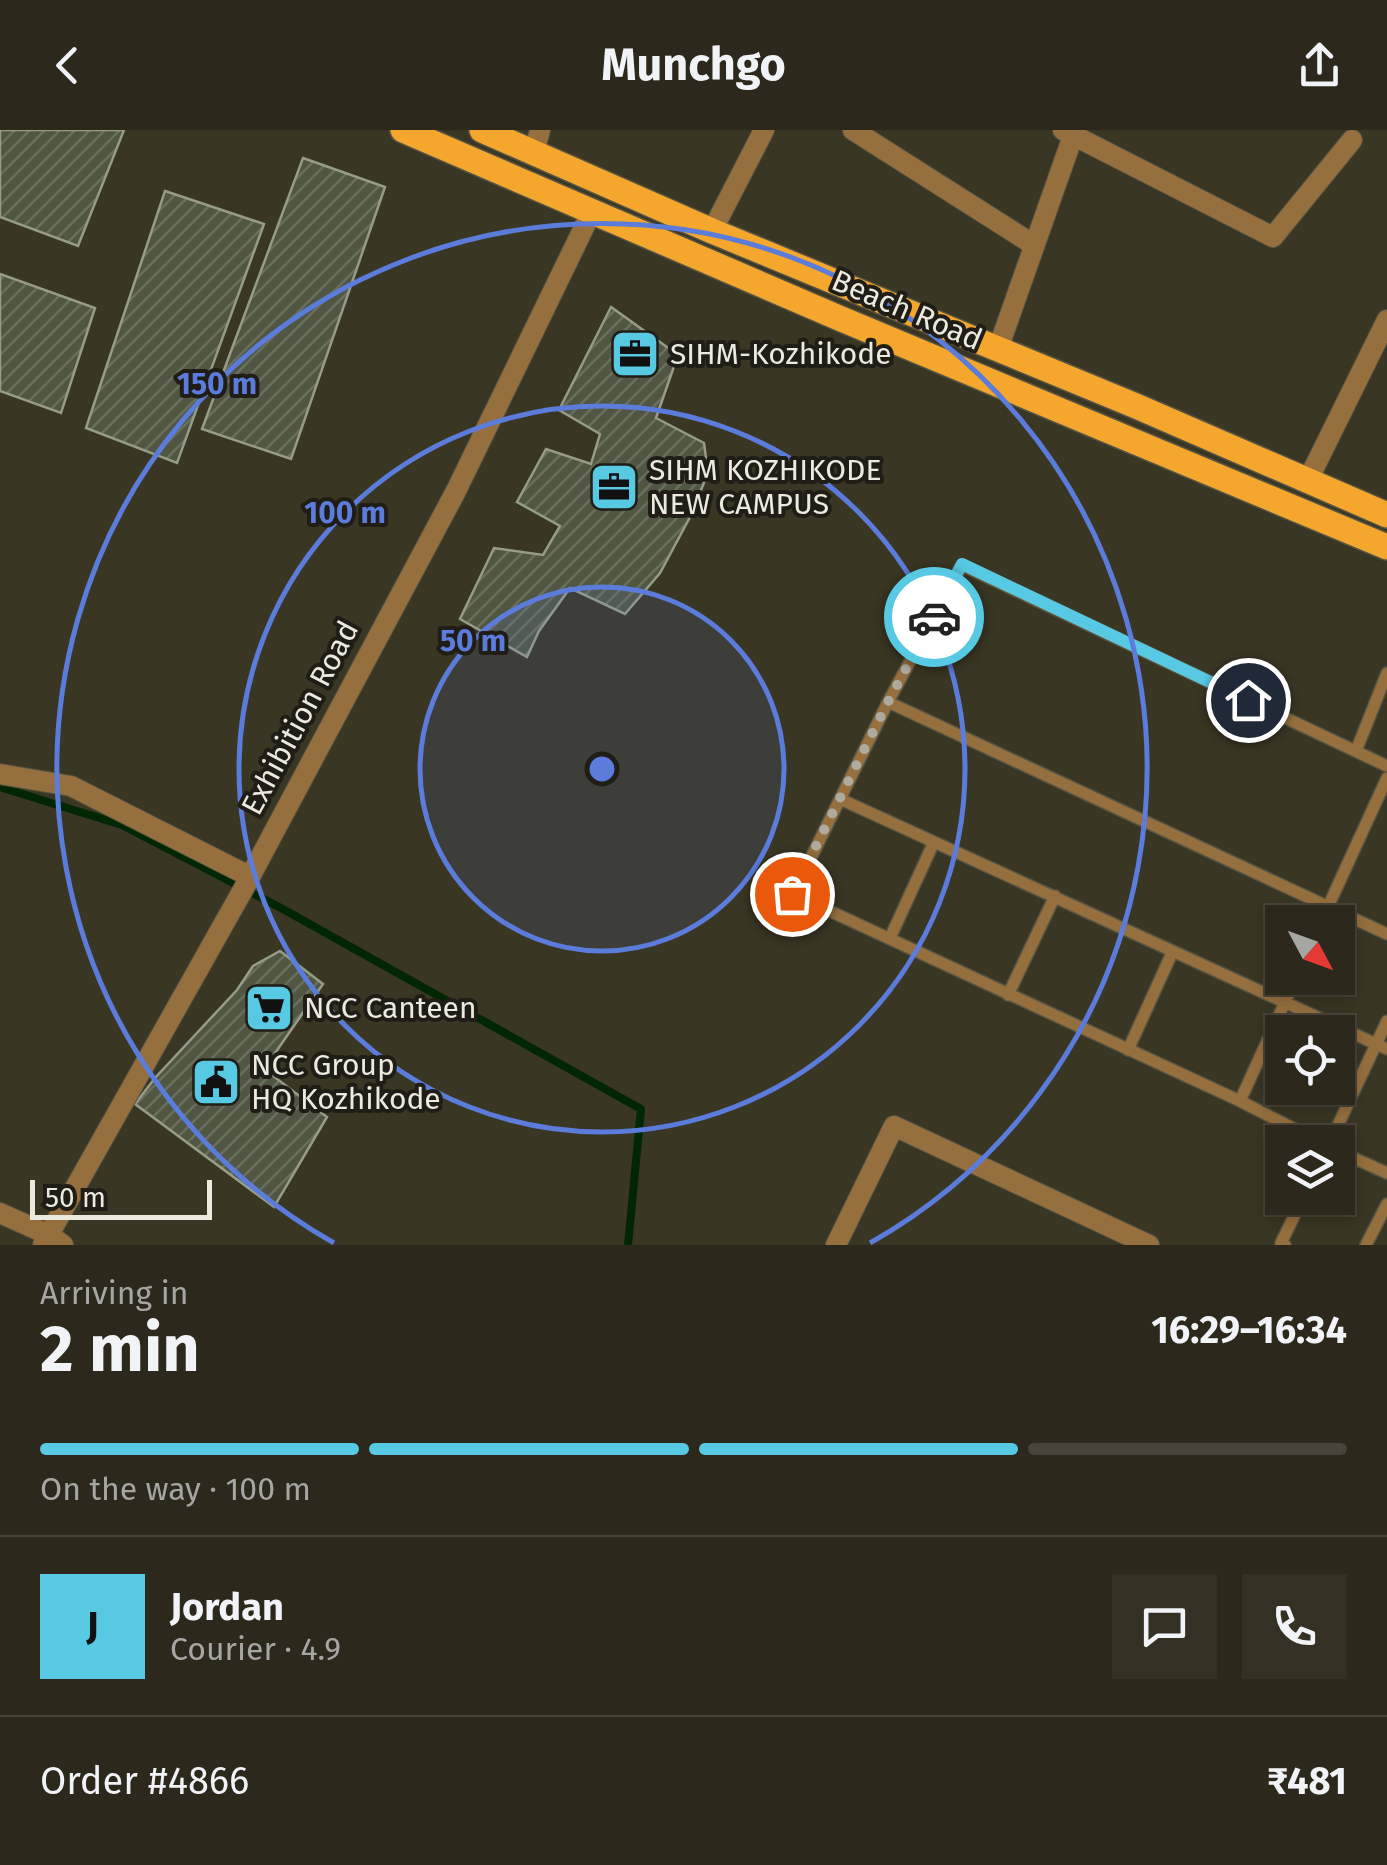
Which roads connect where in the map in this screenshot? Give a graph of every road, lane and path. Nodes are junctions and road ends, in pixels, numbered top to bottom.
1 (403, 130) edge
2 (482, 130) edge
3 (764, 130) edge
4 (853, 130) edge
5 (1068, 133) edge
6 (1352, 140) dead end
7 (536, 141) edge
8 (605, 184) junction
9 (592, 211) junction
10 (712, 231) junction
11 (1034, 245) junction
12 (1387, 320) edge
13 (998, 349) junction
14 (1308, 480) junction
15 (1387, 515) edge
16 (1387, 546) edge
17 (1387, 673) edge
18 (888, 702) junction
19 (1356, 751) junction
20 (1387, 766) edge
21 (0, 774) edge
22 (1387, 778) edge
23 (840, 799) junction
24 (934, 842) junction
25 (249, 876) junction
26 (1056, 896) junction
27 (1326, 905) edge
28 (1328, 905) edge
29 (1355, 919) edge
30 (1387, 934) edge
31 (890, 938) junction
32 (1172, 952) junction
33 (1008, 995) junction
34 (1288, 995) edge
35 (1284, 1004) junction
36 (1387, 1021) edge
37 (1381, 1047) edge
38 (1128, 1050) junction
39 (1240, 1102) junction
40 (1286, 1125) edge
41 (1339, 1125) edge
42 (1355, 1159) edge
43 (1387, 1173) edge
44 (1387, 1204) edge
45 (0, 1212) edge
46 (1295, 1215) edge
47 (51, 1242) edge
48 (836, 1245) edge
49 (1150, 1245) edge
50 (1285, 1245) edge
51 (1366, 1245) edge

1 - 9 main road, Beach Road
2 - 7 main road
3 - 10 street
4 - 11 street
5 - 6 street
5 - 11 street
7 - 8 main road
8 - 9 main road
8 - 10 main road
9 - 16 main road, Beach Road
9 - 25 street, Exhibition Road
10 - 13 main road
11 - 13 street
12 - 14 street
13 - 14 main road
14 - 15 main road
17 - 19 lane
18 - 19 lane
18 - 23 lane
18 - 27 lane
19 - 20 lane
21 - 25 street
22 - 28 lane
23 - 24 lane
23 - 31 lane
24 - 26 lane
24 - 31 lane
25 - 47 street, Exhibition Road
26 - 32 lane
26 - 33 lane
29 - 30 lane
31 - 33 lane
32 - 35 lane
32 - 38 lane
33 - 38 lane
34 - 35 lane
35 - 37 lane
35 - 39 lane
36 - 37 lane
37 - 41 lane
38 - 39 lane
39 - 40 lane
42 - 43 lane
44 - 51 lane
45 - 47 street
46 - 50 lane
48 - 49 street

